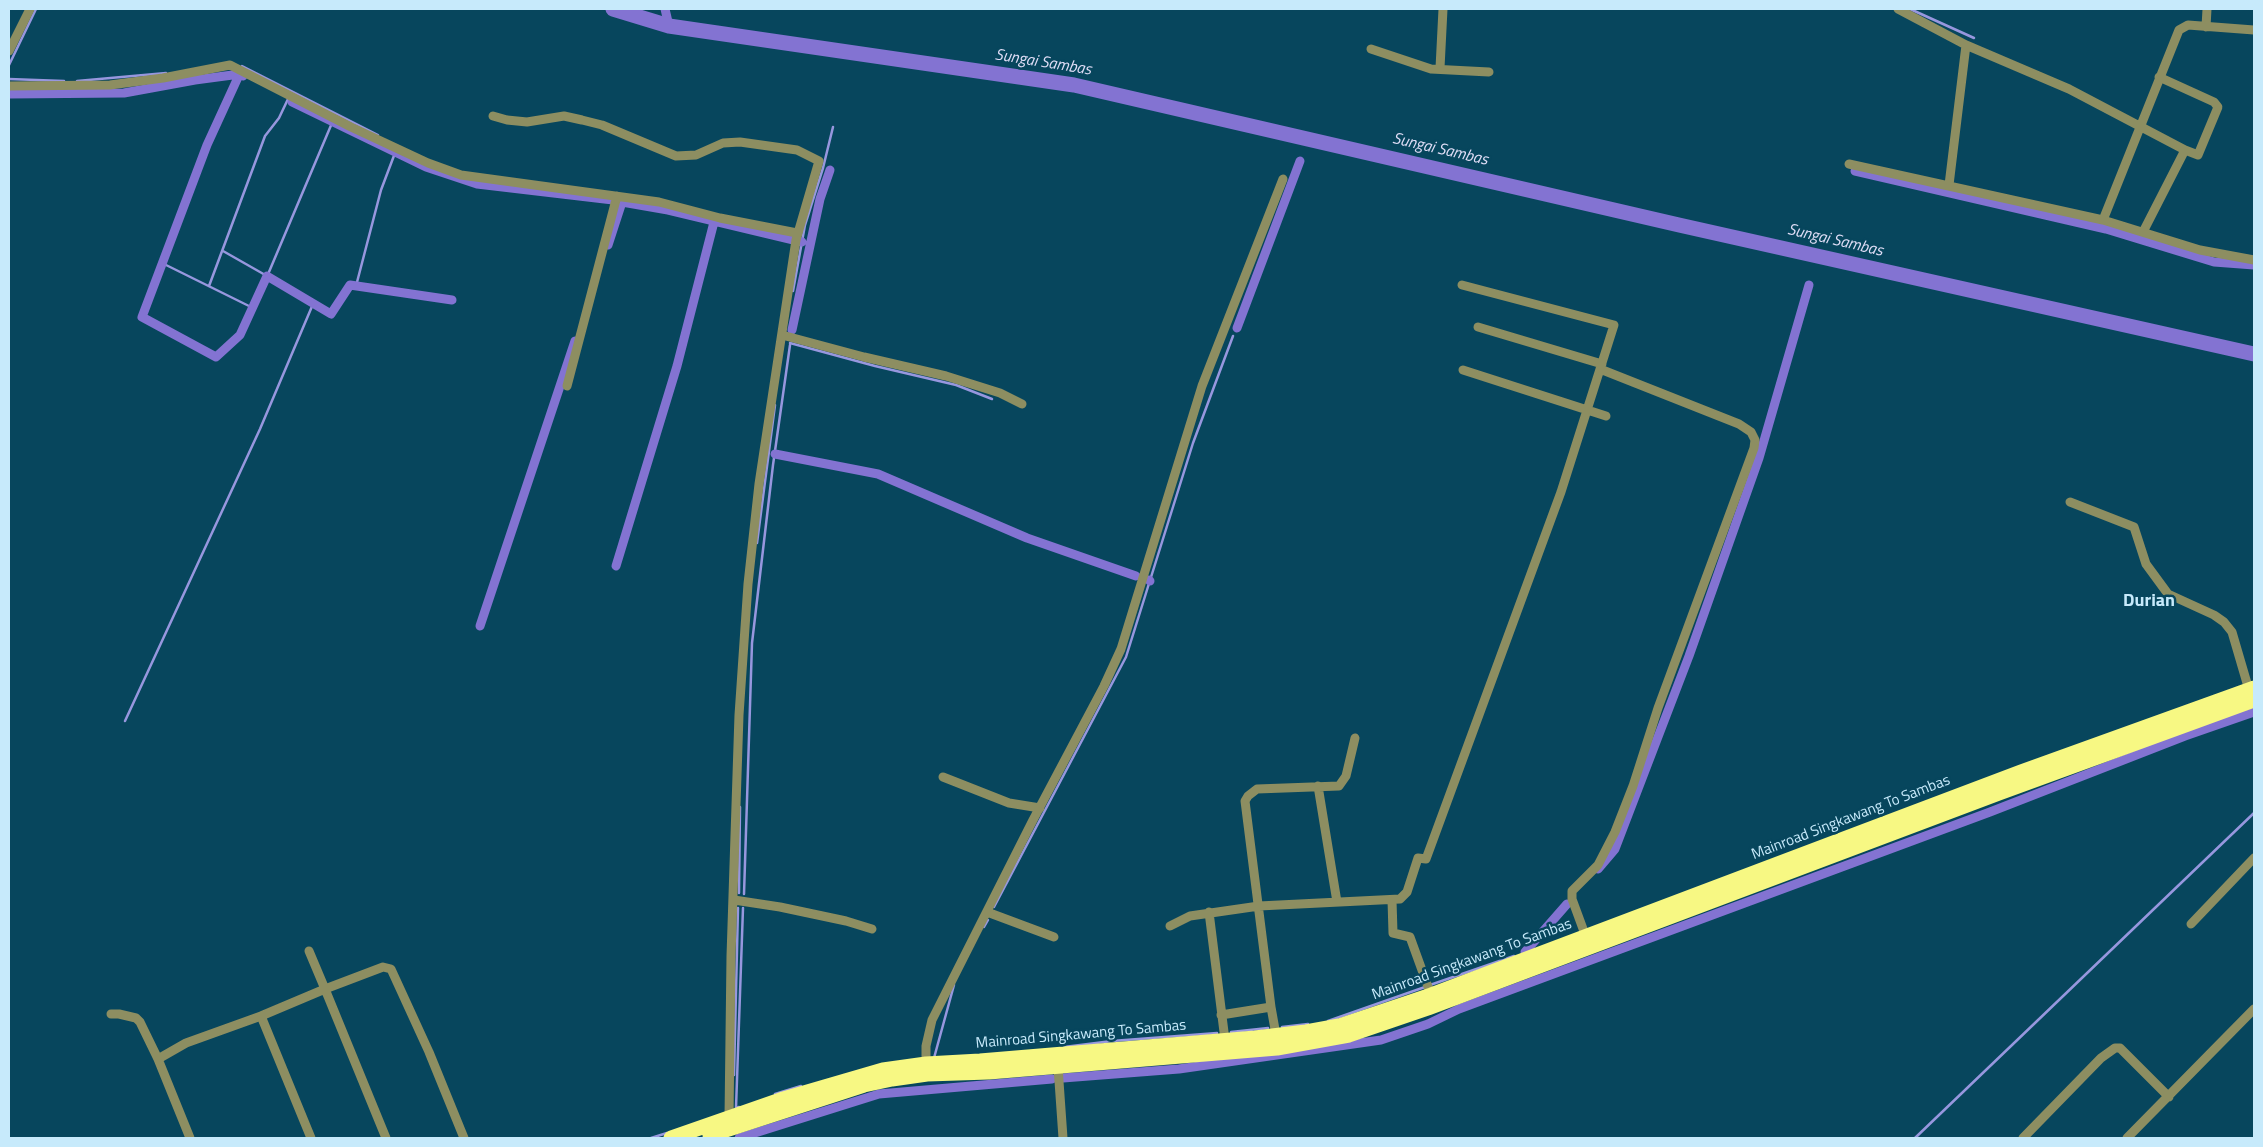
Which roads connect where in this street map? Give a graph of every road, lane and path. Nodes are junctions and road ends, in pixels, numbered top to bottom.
1 (30, 9) edge
2 (1443, 9) edge
3 (1898, 9) edge
4 (2207, 9) edge
5 (2206, 27) junction
6 (2254, 30) edge
7 (1966, 45) junction
8 (1371, 49) dead end
9 (9, 51) edge
10 (1440, 68) junction
11 (1489, 72) dead end
12 (2159, 77) junction
13 (9, 86) edge
14 (493, 116) dead end
15 (2139, 127) junction
16 (2184, 150) junction
17 (1849, 164) dead end
18 (1283, 179) dead end
19 (1949, 185) junction
20 (617, 196) junction
21 (2103, 220) junction
22 (2143, 232) junction
23 (798, 233) junction
24 (2254, 260) edge
25 (1462, 285) dead end
26 (1478, 327) dead end
27 (782, 335) junction
28 (1601, 366) junction
29 (1462, 370) dead end
30 (568, 386) dead end
31 (1022, 404) dead end
32 (1587, 410) junction
33 (1606, 416) dead end
34 (2070, 502) dead end
35 (2252, 693) edge
36 (1355, 738) dead end
37 (2067, 763) junction
38 (943, 777) dead end
39 (1318, 786) junction
40 (1040, 808) junction
41 (2254, 858) edge
42 (734, 900) junction
43 (1392, 900) junction
44 (1337, 902) junction
45 (1259, 906) junction
46 (987, 912) junction
47 (1209, 912) junction
48 (2191, 924) dead end
49 (1170, 926) dead end
50 (872, 929) dead end
51 (1054, 937) dead end
52 (1586, 937) junction
53 (309, 951) dead end
54 (1547, 957) junction
55 (325, 989) junction
56 (1431, 995) junction
57 (1271, 1007) junction
58 (2254, 1009) edge
59 (111, 1014) dead end
60 (1221, 1015) junction
61 (261, 1016) junction
62 (1276, 1035) junction
63 (1225, 1040) junction
64 (1107, 1056) junction
65 (158, 1059) junction
66 (926, 1064) junction
67 (1058, 1067) junction
68 (2169, 1097) junction
69 (782, 1106) junction
70 (729, 1118) junction
71 (190, 1138) edge
72 (311, 1138) edge
73 (386, 1138) edge
74 (464, 1138) edge
75 (671, 1138) edge
76 (701, 1138) edge
77 (1063, 1138) edge
78 (2023, 1138) edge
79 (2127, 1138) edge

1 - 9 street
2 - 10 street
3 - 7 street
4 - 5 street
5 - 6 street
5 - 12 street
7 - 15 street
7 - 19 street
8 - 10 street
10 - 11 street
12 - 15 street
12 - 16 street
13 - 20 street
14 - 23 street
15 - 16 street
15 - 21 street
16 - 22 street
17 - 19 street
18 - 40 street
19 - 21 street
20 - 23 street
20 - 30 street
21 - 22 street
22 - 24 street
23 - 27 street
25 - 28 street
26 - 28 street
27 - 31 street
27 - 42 street
28 - 32 street
28 - 52 street
29 - 32 street
32 - 33 street
32 - 43 street
34 - 35 street
35 - 37 highway, Mainroad Singkawang To Sambas
36 - 39 street
37 - 52 highway, Mainroad Singkawang To Sambas
37 - 54 highway, Mainroad Singkawang To Sambas
38 - 40 street
39 - 44 street
39 - 45 street
40 - 46 street
41 - 48 street
42 - 50 street
42 - 70 street
43 - 44 street
43 - 56 street
44 - 45 street
45 - 47 street
45 - 57 street
46 - 51 street
46 - 66 street
47 - 49 street
47 - 60 street
52 - 54 highway, Mainroad Singkawang To Sambas
53 - 55 street
54 - 56 highway, Mainroad Singkawang To Sambas
54 - 64 highway, Mainroad Singkawang To Sambas
55 - 61 street
55 - 73 street
55 - 74 street
56 - 62 highway, Mainroad Singkawang To Sambas
57 - 60 street
57 - 62 street
58 - 68 street
59 - 65 street
60 - 63 street
61 - 65 street
61 - 72 street
62 - 63 highway, Mainroad Singkawang To Sambas
63 - 64 highway, Mainroad Singkawang To Sambas
64 - 66 highway, Mainroad Singkawang To Sambas
64 - 67 highway, Mainroad Singkawang To Sambas
65 - 71 street
66 - 69 highway, Mainroad Singkawang To Sambas
67 - 69 highway, Mainroad Singkawang To Sambas
67 - 77 street
68 - 78 street
68 - 79 street
69 - 70 highway, Mainroad Singkawang To Sambas
69 - 76 highway, Mainroad Singkawang To Sambas
70 - 75 highway, Mainroad Singkawang To Sambas

